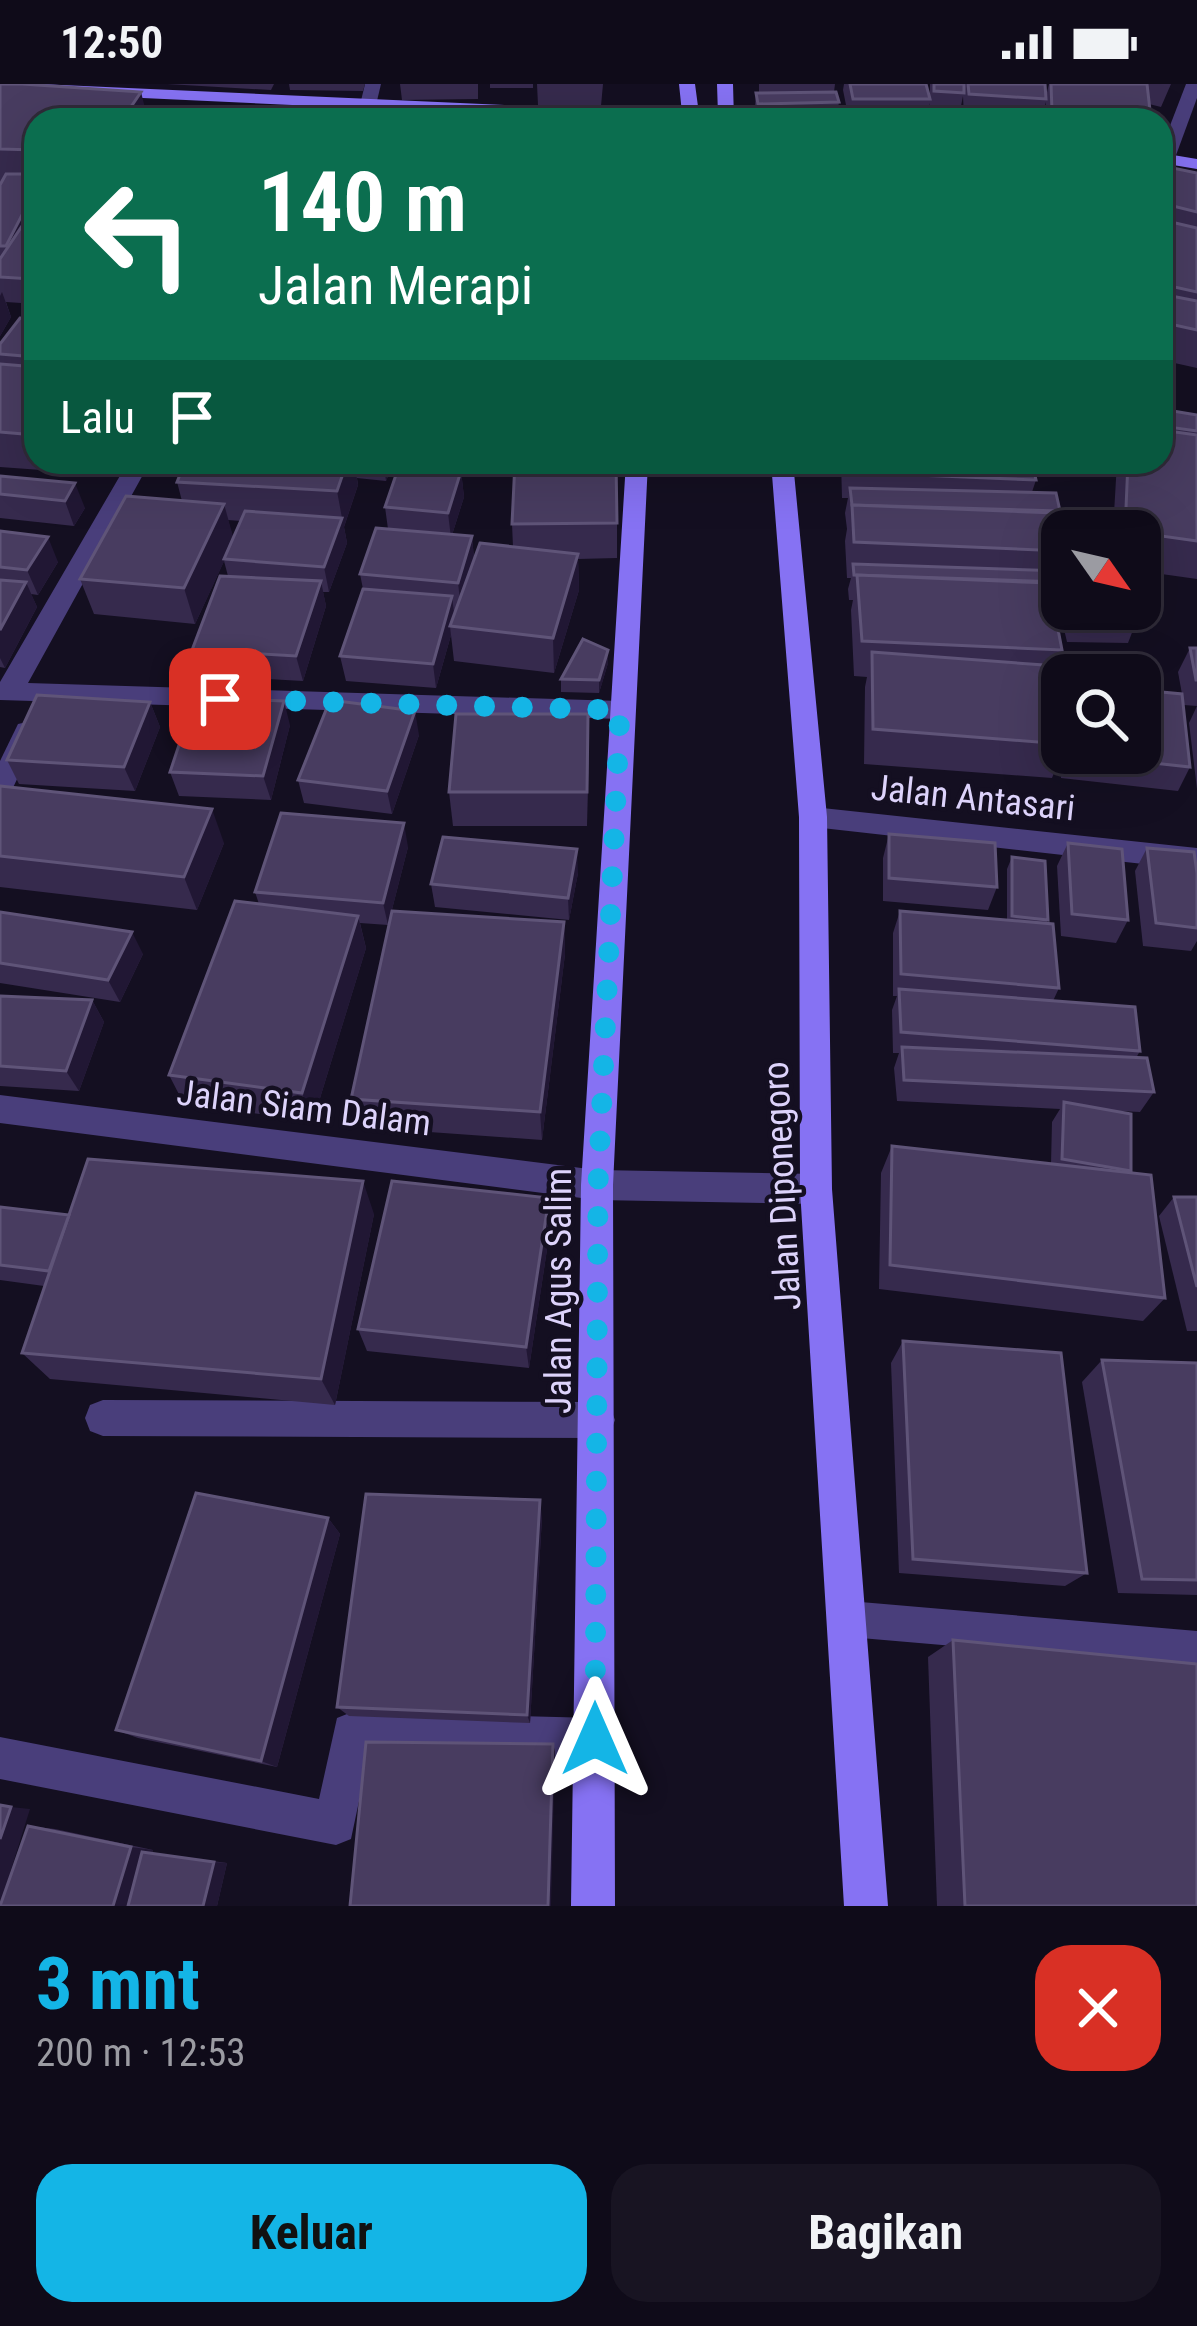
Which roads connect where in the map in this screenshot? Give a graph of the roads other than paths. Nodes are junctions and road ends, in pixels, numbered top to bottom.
1 (374, 84) edge
2 (1195, 84) edge
3 (45, 92) edge
4 (121, 92) junction
5 (368, 105) junction
6 (106, 106) junction
7 (122, 108) edge
8 (500, 108) edge
9 (1173, 138) edge
10 (132, 474) edge
11 (636, 474) edge
12 (783, 474) edge
13 (5, 691) edge
14 (44, 693) junction
15 (620, 710) junction
16 (0, 789) edge
17 (813, 818) junction
18 (1197, 859) edge
19 (0, 1109) edge
20 (611, 1185) junction
21 (799, 1189) junction
22 (103, 1418) dead end
23 (597, 1420) junction
24 (849, 1619) junction
25 (1197, 1649) edge
26 (595, 1739) junction
27 (0, 1758) edge
28 (593, 1906) edge
29 (866, 1906) edge

1 - 5 street
2 - 9 street
3 - 4 street
3 - 6 street
4 - 5 street
4 - 6 street
5 - 8 street
6 - 7 street
10 - 13 street
11 - 15 street, Jalan Agus Salim
12 - 17 street, Jalan Diponegoro
13 - 14 street
14 - 15 street
14 - 16 street
15 - 20 street, Jalan Agus Salim
17 - 18 street, Jalan Antasari
17 - 21 street, Jalan Diponegoro
19 - 20 street, Jalan Siam Dalam
20 - 21 street, Jalan Siam Dalam
20 - 23 street, Jalan Agus Salim
21 - 24 street, Jalan Diponegoro
22 - 23 street
23 - 26 street, Jalan Agus Salim
24 - 25 lane
24 - 29 street, Jalan Diponegoro
26 - 27 street
26 - 28 street, Jalan Agus Salim

